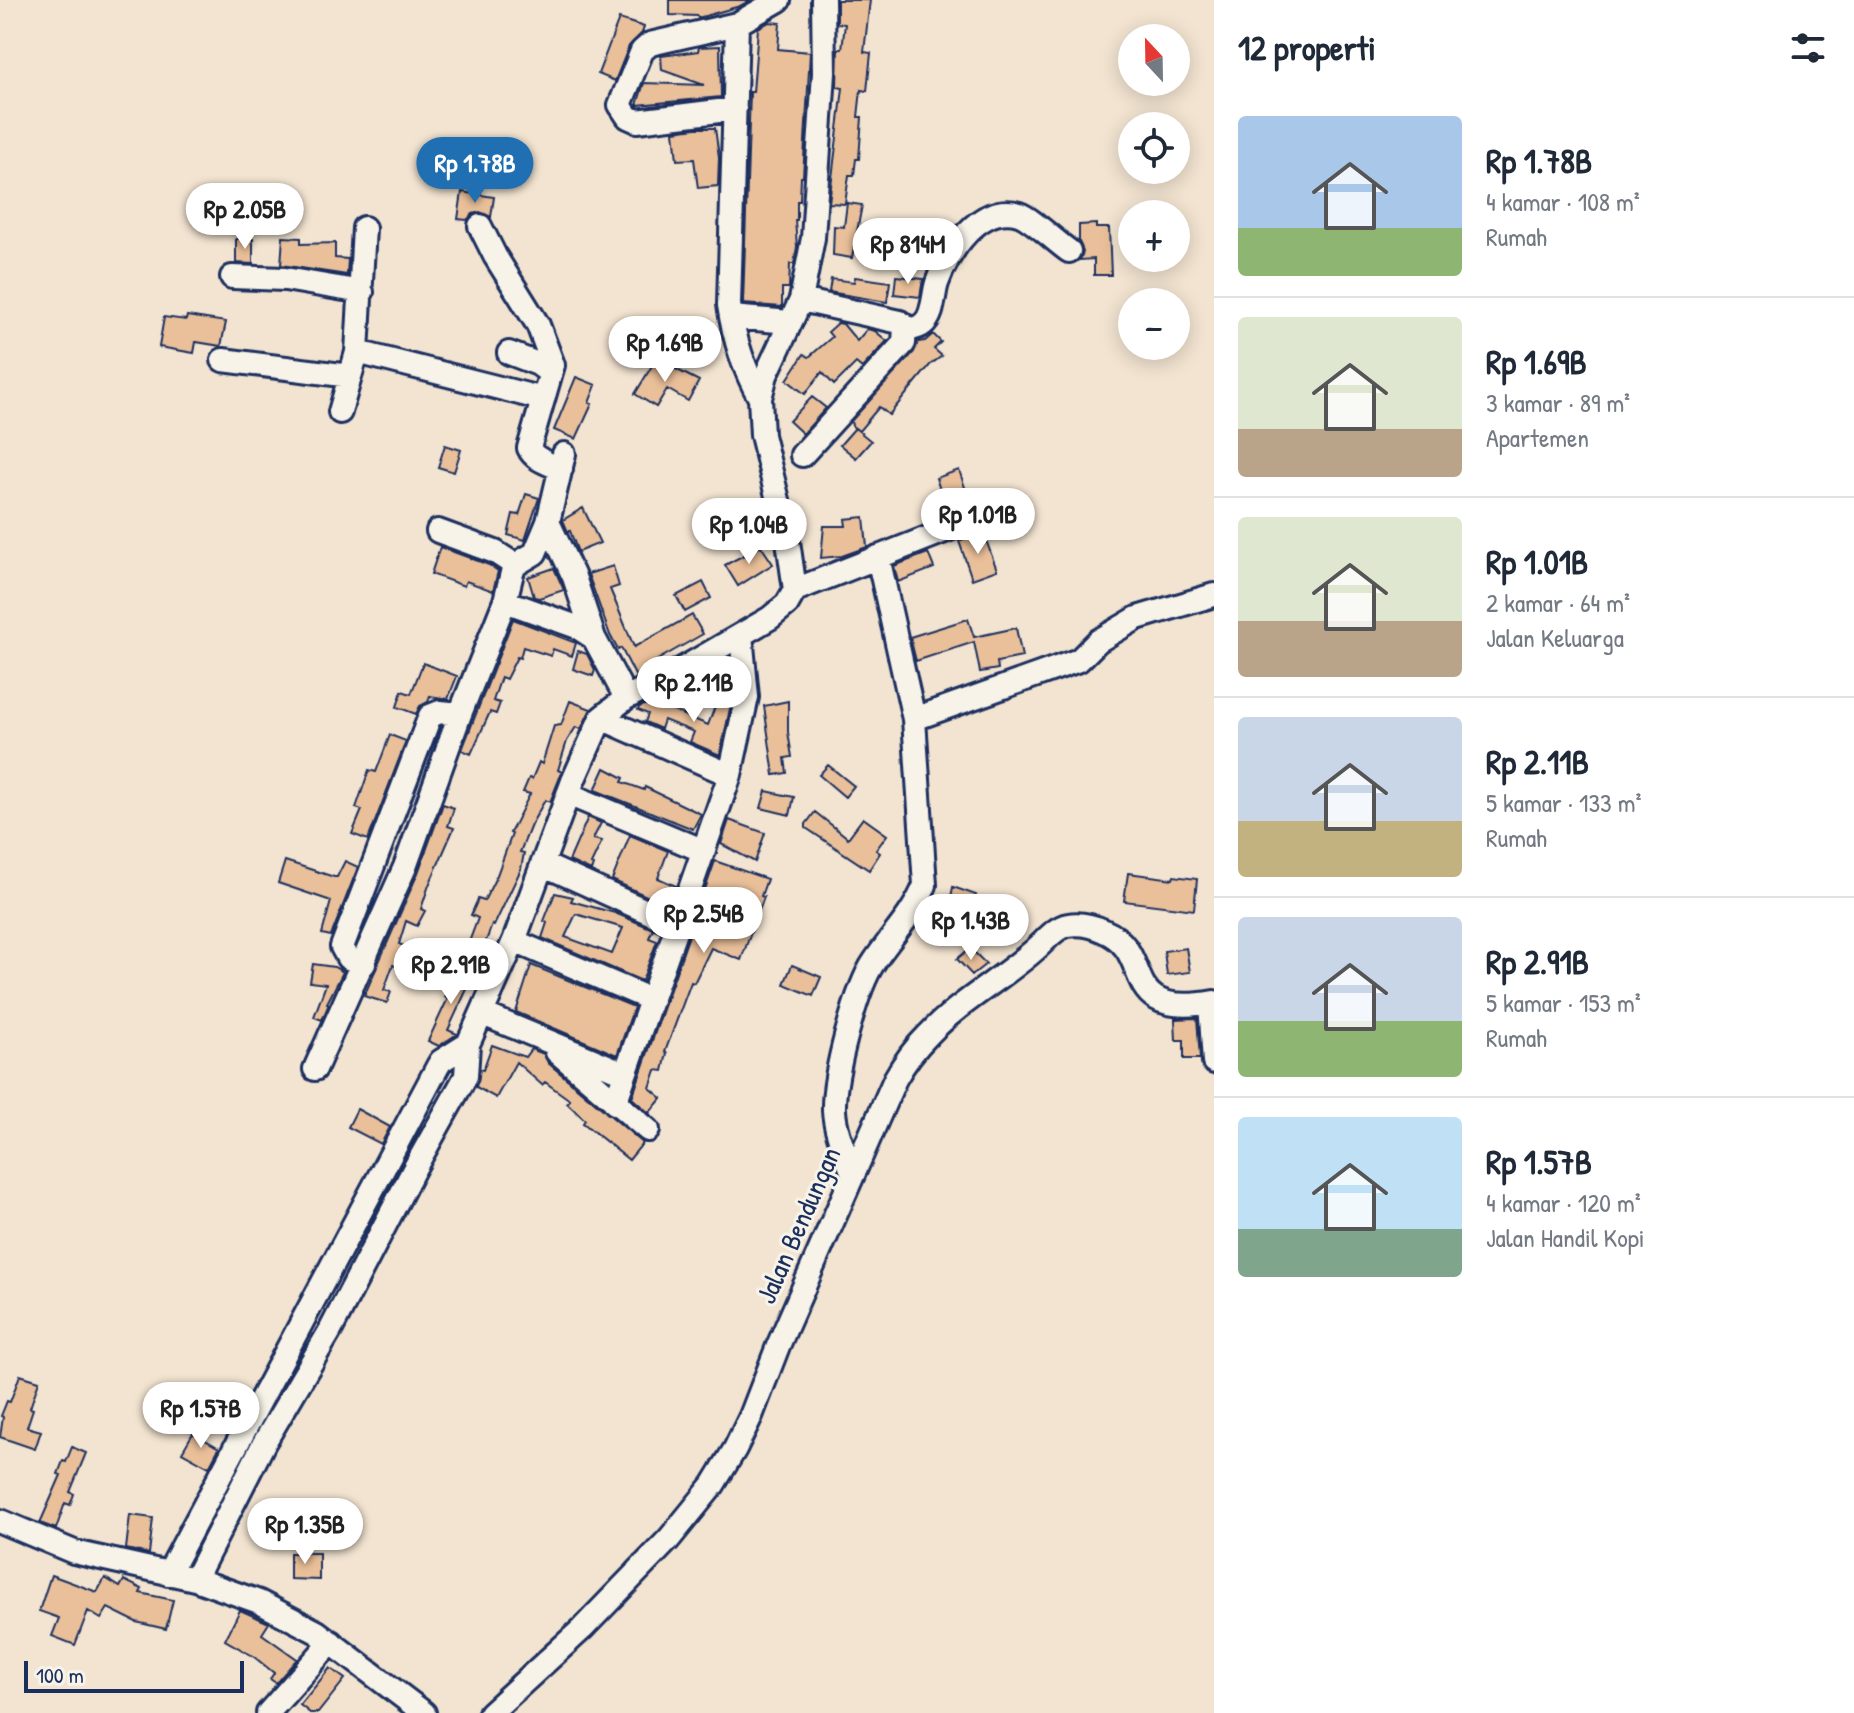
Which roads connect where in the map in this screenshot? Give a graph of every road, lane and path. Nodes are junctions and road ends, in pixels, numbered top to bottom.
1 (779, 0) edge
2 (823, 0) edge
3 (737, 24) junction
4 (735, 109) junction
5 (480, 226) dead end
6 (364, 228) dead end
7 (1069, 251) dead end
8 (232, 277) dead end
9 (362, 292) junction
10 (801, 300) junction
11 (731, 317) junction
12 (790, 322) junction
13 (906, 330) junction
14 (357, 352) junction
15 (509, 353) dead end
16 (223, 360) dead end
17 (549, 372) junction
18 (350, 376) junction
19 (760, 398) junction
20 (543, 399) junction
21 (340, 412) dead end
22 (802, 455) dead end
23 (970, 521) dead end
24 (548, 522) junction
25 (438, 531) dead end
26 (878, 557) junction
27 (515, 565) junction
28 (795, 590) junction
29 (1214, 595) edge
30 (505, 601) junction
31 (741, 635) junction
32 (594, 638) junction
33 (691, 664) junction
34 (747, 697) junction
35 (626, 698) junction
36 (460, 714) junction
37 (601, 718) junction
38 (914, 719) junction
39 (730, 775) junction
40 (568, 794) junction
41 (398, 800) junction
42 (426, 809) junction
43 (704, 851) junction
44 (377, 858) junction
45 (542, 864) junction
46 (405, 867) junction
47 (677, 925) junction
48 (514, 941) junction
49 (364, 964) junction
50 (652, 1000) junction
51 (1212, 1002) edge
52 (483, 1014) junction
53 (547, 1043) junction
54 (468, 1044) junction
55 (1214, 1062) edge
56 (315, 1069) dead end
57 (624, 1073) junction
58 (615, 1103) junction
59 (648, 1130) dead end
60 (853, 1174) junction
61 (0, 1521) edge
62 (168, 1574) junction
63 (195, 1579) junction
64 (331, 1642) junction
65 (401, 1705) edge
66 (268, 1713) edge
67 (424, 1713) edge
68 (490, 1713) edge

1 - 3 street
2 - 10 street
3 - 4 street
3 - 4 street
4 - 11 street
5 - 17 street
6 - 9 street
7 - 13 street
8 - 9 street
9 - 14 street
10 - 12 street
10 - 13 street
11 - 12 street
11 - 19 street
12 - 19 street
13 - 22 street
14 - 18 street
14 - 20 street
15 - 17 street
16 - 18 street
17 - 20 street
18 - 21 street
19 - 28 street
20 - 24 street
23 - 26 street
24 - 27 street
24 - 32 street
25 - 27 street
26 - 28 street
26 - 38 street
27 - 30 street
28 - 31 street
29 - 38 street
30 - 32 street
30 - 36 street
31 - 33 street
31 - 34 street
32 - 35 street
33 - 34 street
33 - 35 street
34 - 39 street
35 - 37 street
36 - 41 street
36 - 42 street
37 - 39 street
37 - 40 street
38 - 60 street
39 - 43 street
40 - 43 street
40 - 45 street
41 - 42 street
41 - 44 street
42 - 46 street
43 - 47 street
44 - 46 street
44 - 49 street
45 - 47 street
45 - 48 street
46 - 49 street
47 - 50 street
48 - 50 street
48 - 52 street
49 - 56 street
50 - 57 street
51 - 55 street
51 - 60 street, Jalan Bendungan
52 - 53 street
52 - 54 street
53 - 57 street
53 - 58 street
54 - 62 street
54 - 63 street
57 - 58 street
58 - 59 street
60 - 68 street, Jalan Bendungan
61 - 62 street
62 - 63 street
63 - 64 street
64 - 65 street
64 - 66 street
65 - 67 street

